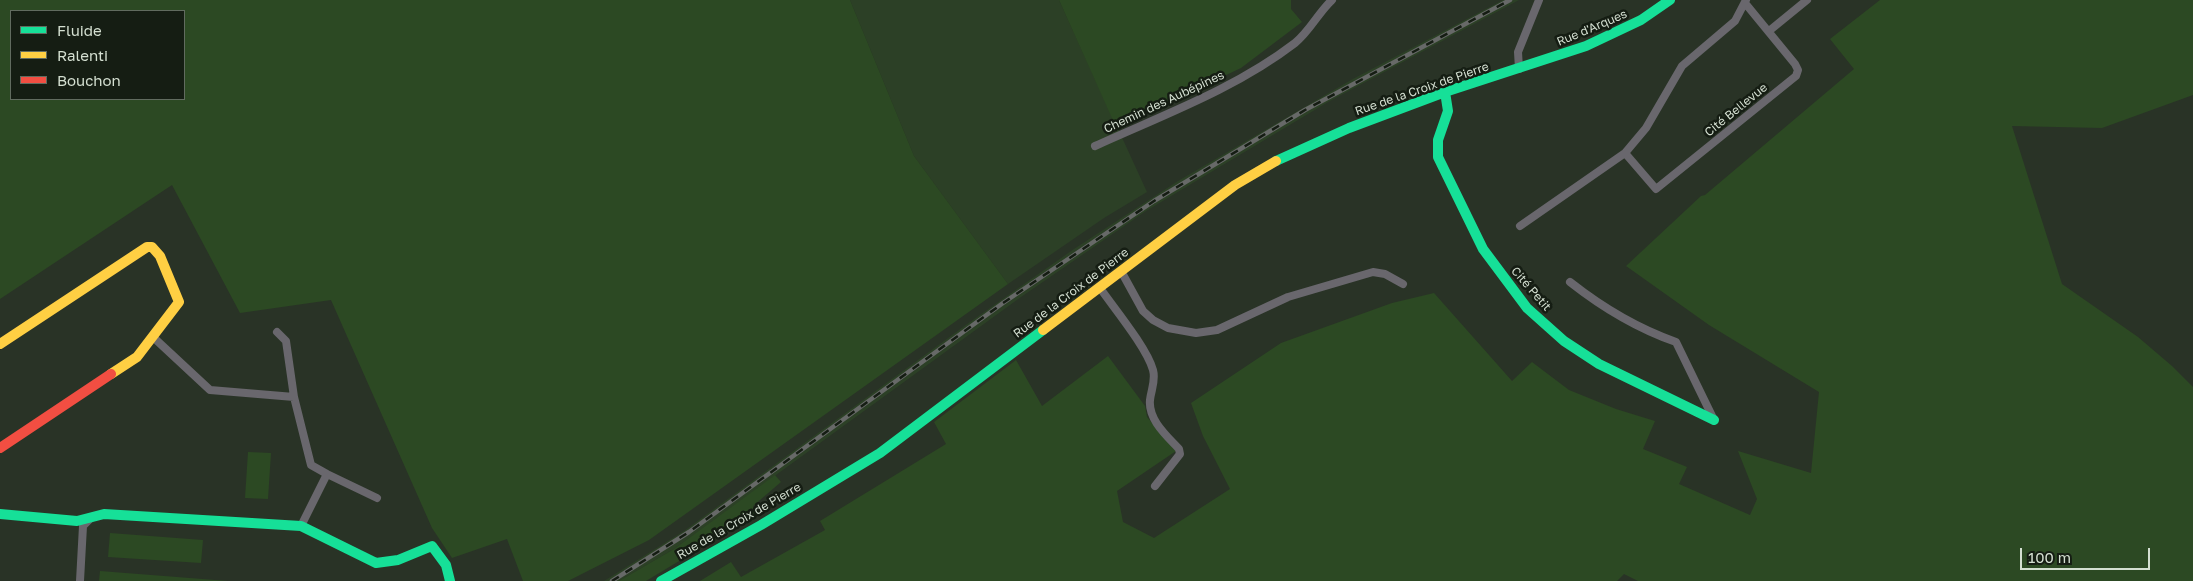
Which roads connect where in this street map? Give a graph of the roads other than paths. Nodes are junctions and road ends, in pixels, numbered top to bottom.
1 (1332, 0) edge
2 (1538, 0) edge
3 (1670, 0) edge
4 (1807, 0) edge
5 (1746, 1) edge
6 (1769, 32) junction
7 (1519, 69) junction
8 (1445, 92) junction
9 (1095, 146) dead end
10 (1624, 153) junction
11 (1520, 226) dead end
12 (1121, 271) junction
13 (1570, 282) dead end
14 (1403, 284) dead end
15 (1100, 288) junction
16 (277, 332) dead end
17 (153, 337) junction
18 (0, 344) edge
19 (294, 397) junction
20 (1714, 420) joint
21 (0, 448) edge
22 (327, 474) junction
23 (1155, 486) dead end
24 (377, 498) dead end
25 (0, 514) edge
26 (95, 515) junction
27 (301, 526) junction
28 (80, 581) edge
29 (450, 581) edge
30 (660, 581) edge

1 - 9 street, Chemin des Aubépines
2 - 7 street
3 - 7 street, Rue d'Arques
4 - 6 street
5 - 6 street, Cité Bellevue
5 - 10 street, Cité Bellevue
6 - 10 street, Cité Bellevue
7 - 8 street, Rue de la Croix de Pierre
8 - 12 street, Rue de la Croix de Pierre
8 - 20 street, Cité Petit
10 - 11 street, Cité Bellevue
12 - 14 street
12 - 15 street, Rue de la Croix de Pierre
13 - 20 street
15 - 23 street
15 - 30 street, Rue de la Croix de Pierre
16 - 19 street
17 - 18 street
17 - 19 street
17 - 21 street
19 - 22 street
22 - 24 street
22 - 27 street
25 - 26 street
26 - 27 street
26 - 28 street
27 - 29 street

